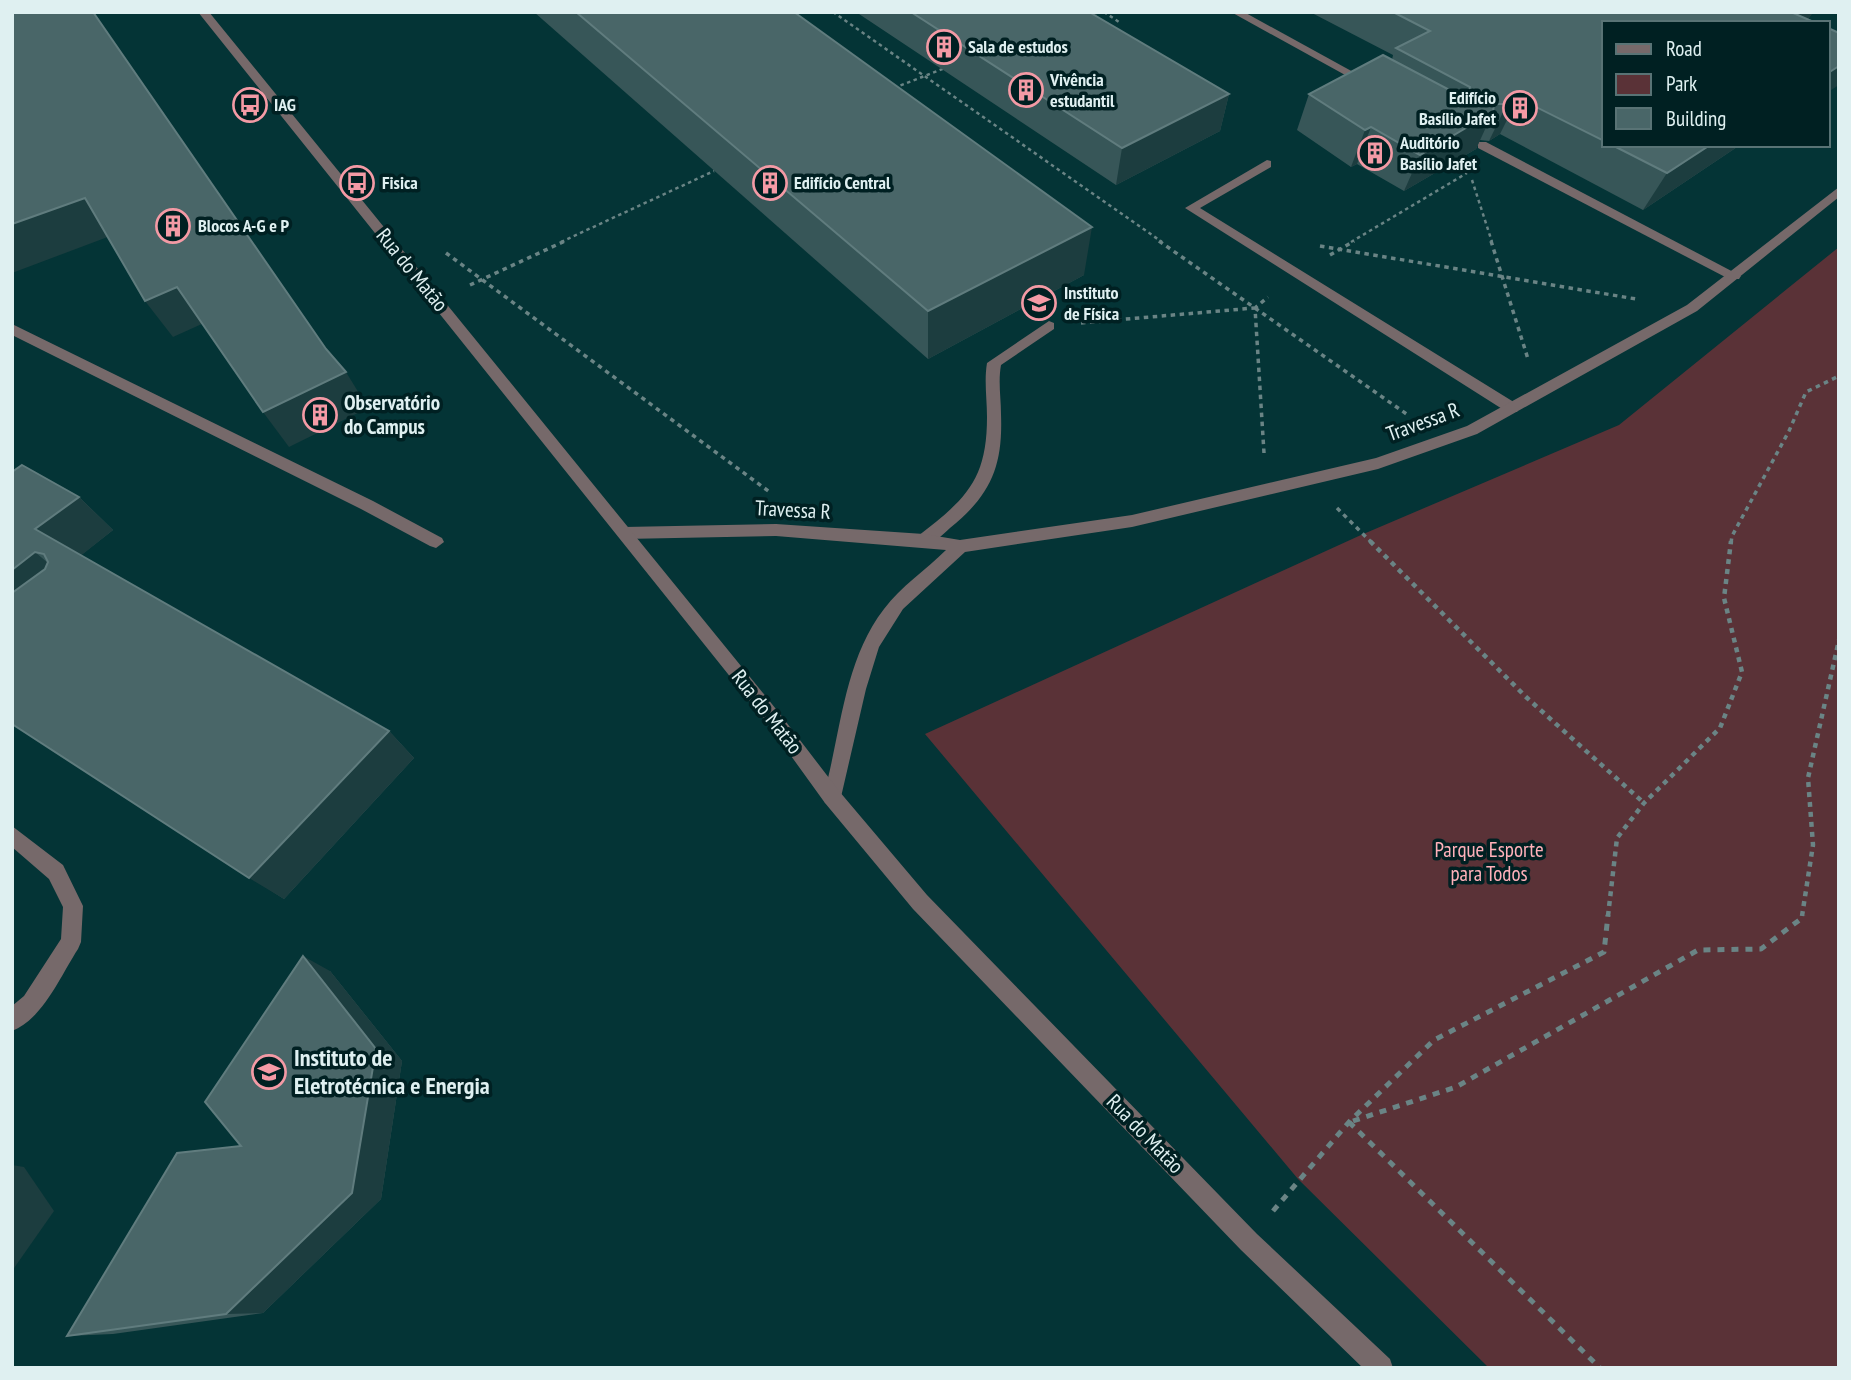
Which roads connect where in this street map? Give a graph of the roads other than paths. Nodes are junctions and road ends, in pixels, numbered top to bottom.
1 (203, 12) edge
2 (1236, 12) edge
3 (1375, 88) edge
4 (1482, 145) edge
5 (1266, 164) dead end
6 (1839, 191) edge
7 (1734, 276) junction
8 (1049, 326) road end
9 (12, 329) edge
10 (1512, 408) junction
11 (624, 533) junction
12 (924, 540) junction
13 (436, 542) dead end
14 (960, 546) junction
15 (832, 797) junction
16 (12, 835) edge
17 (12, 1021) edge
18 (1381, 1368) edge

1 - 11 street, Rua do Matão
2 - 3 street
4 - 7 street
5 - 10 street
6 - 7 street, Travessa R
7 - 10 street, Travessa R
8 - 12 street
9 - 13 street
10 - 14 street, Travessa R
11 - 12 street, Travessa R
11 - 15 street, Rua do Matão
12 - 14 street, Travessa R
14 - 15 street
15 - 18 street, Rua do Matão
16 - 17 street

